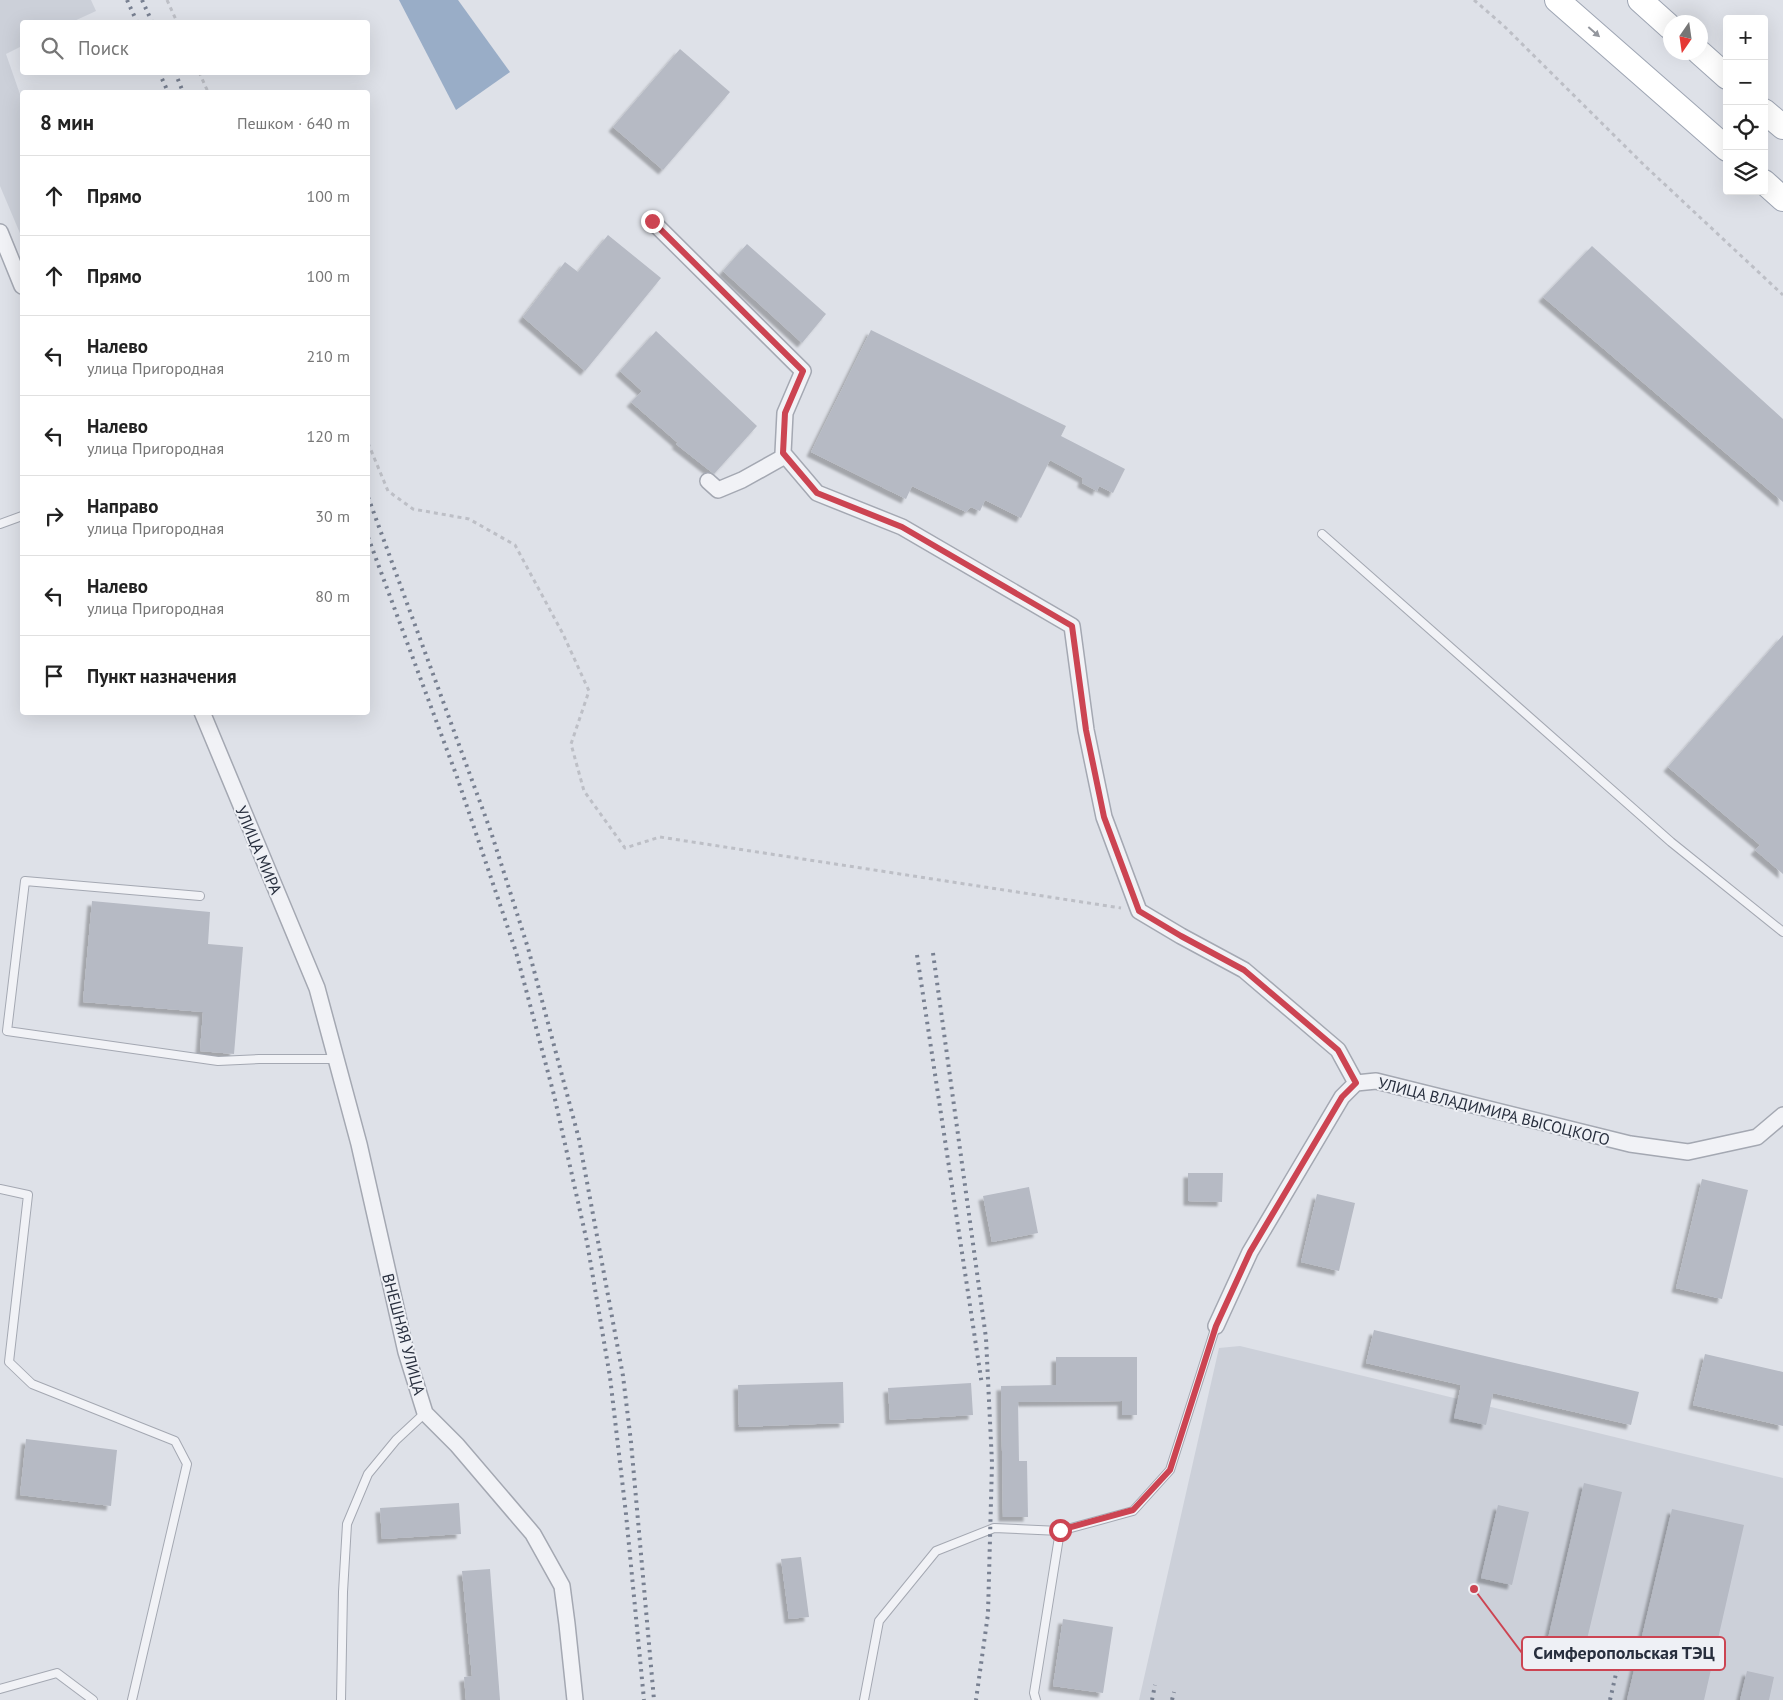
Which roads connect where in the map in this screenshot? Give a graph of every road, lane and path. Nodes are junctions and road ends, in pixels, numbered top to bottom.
1 (167, 0) edge
2 (1474, 0) edge
3 (1557, 0) edge
4 (1640, 0) edge
5 (176, 20) edge
6 (1663, 21) edge
7 (1708, 60) edge
8 (1723, 73) edge
9 (200, 75) edge
10 (207, 90) edge
11 (1768, 114) edge
12 (1783, 127) edge
13 (1723, 145) edge
14 (1768, 186) edge
15 (1783, 199) edge
16 (652, 221) dead end
17 (0, 232) edge
18 (20, 282) edge
19 (1783, 294) edge
20 (370, 448) edge
21 (785, 456) junction
22 (708, 481) dead end
23 (20, 517) edge
24 (0, 524) edge
25 (1322, 534) dead end
26 (203, 715) edge
27 (200, 896) dead end
28 (1139, 911) junction
29 (1783, 932) edge
30 (317, 988) joint
31 (336, 1059) junction
32 (1356, 1083) junction
33 (1783, 1115) edge
34 (0, 1188) edge
35 (1216, 1326) joint
36 (425, 1412) junction
37 (1060, 1530) junction
38 (0, 1689) edge
39 (93, 1700) edge
40 (132, 1700) edge
41 (342, 1700) edge
42 (575, 1700) edge
43 (864, 1700) edge
44 (1036, 1700) edge

1 - 5 path
2 - 19 path
3 -> 13 main road
4 - 6 main road
7 - 8 main road
9 - 10 path
11 - 12 main road
14 - 15 main road
16 - 21 street
17 - 18 street
20 - 28 path
21 - 22 street
21 - 28 street
23 - 24 lane
25 - 29 lane
26 - 30 street, УЛИЦА МИРА
27 - 31 lane
28 - 32 street
30 - 31 street, ВНЕШНЯЯ УЛИЦА
31 - 36 street, ВНЕШНЯЯ УЛИЦА
32 - 33 street, УЛИЦА ВЛАДИМИРА ВЫСОЦКОГО
32 - 35 street, УЛИЦА ВЛАДИМИРА ВЫСОЦКОГО
34 - 40 lane
35 - 37 lane
36 - 41 lane
36 - 42 street, ВНЕШНЯЯ УЛИЦА
37 - 43 lane
37 - 44 lane
38 - 39 lane

